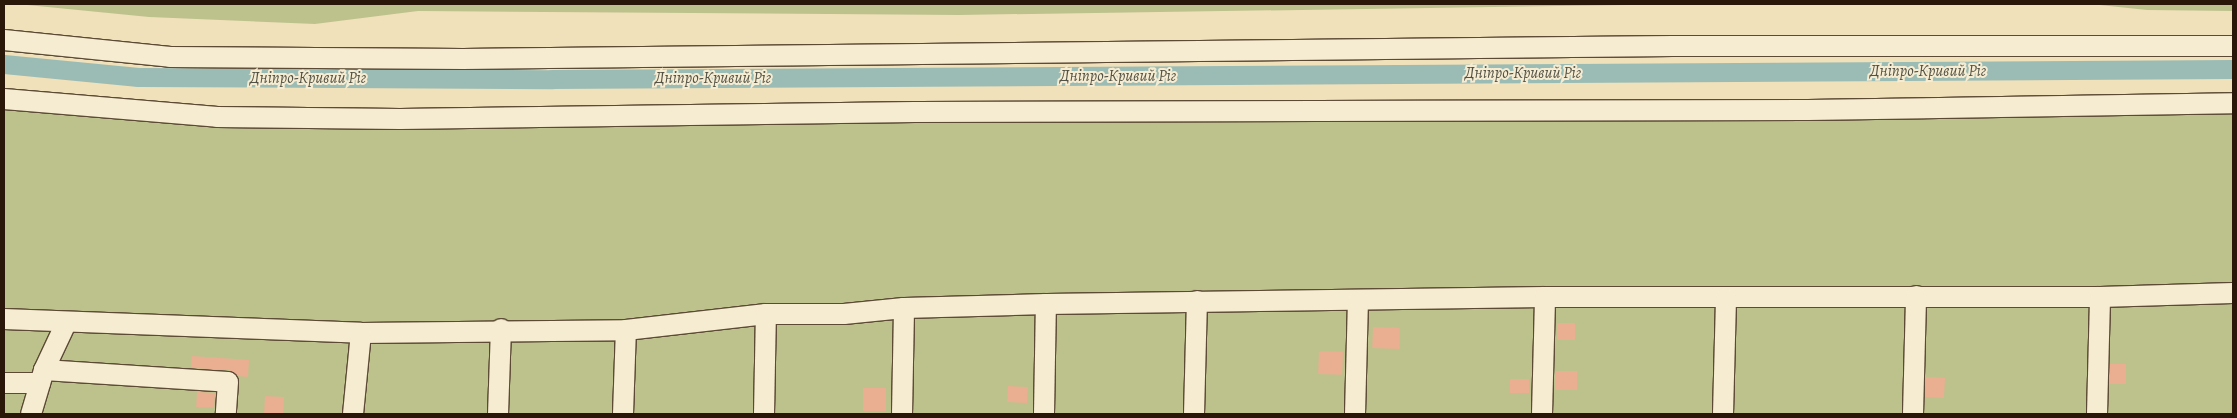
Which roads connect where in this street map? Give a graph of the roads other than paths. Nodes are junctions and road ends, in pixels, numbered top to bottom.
1 (4, 40) edge
2 (2233, 46) edge
3 (4, 99) edge
4 (2233, 103) edge
5 (2233, 292) edge
6 (1916, 296) junction
7 (1545, 297) junction
8 (2100, 297) junction
9 (1726, 298) junction
10 (1197, 301) junction
11 (1358, 301) junction
12 (1046, 304) junction
13 (904, 308) junction
14 (766, 314) junction
15 (4, 319) edge
16 (66, 323) junction
17 (501, 329) junction
18 (626, 330) junction
19 (362, 333) junction
20 (42, 376) junction
21 (4, 382) edge
22 (31, 414) edge
23 (226, 414) edge
24 (353, 414) edge
25 (498, 414) edge
26 (623, 414) edge
27 (764, 414) edge
28 (902, 414) edge
29 (1044, 414) edge
30 (1194, 414) edge
31 (1355, 414) edge
32 (1542, 414) edge
33 (1724, 414) edge
34 (1913, 414) edge
35 (2097, 414) edge

1 - 2 street
3 - 4 street
5 - 8 street
6 - 8 street
6 - 9 street
6 - 34 street
7 - 9 street
7 - 11 street
7 - 32 street
8 - 35 street
9 - 33 street
10 - 11 street
10 - 12 street
10 - 30 street
11 - 31 street
12 - 13 street
12 - 29 street
13 - 14 street
13 - 28 street
14 - 18 street
14 - 27 street
15 - 16 street
16 - 19 street
16 - 20 street
17 - 18 street
17 - 19 street
17 - 25 street
18 - 26 street
19 - 24 street
20 - 21 street
20 - 22 street
20 - 23 street

